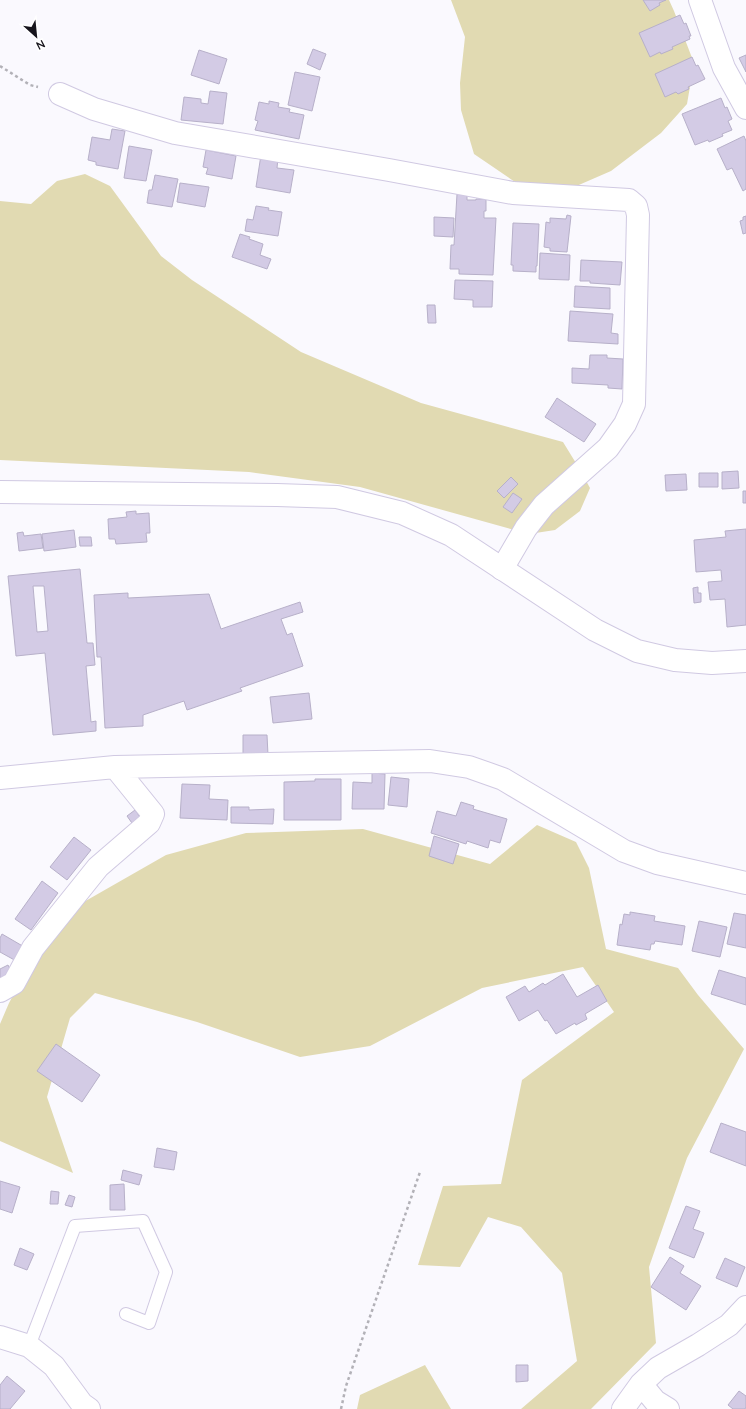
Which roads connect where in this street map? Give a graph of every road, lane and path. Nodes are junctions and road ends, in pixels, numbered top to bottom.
1 (700, 0) edge
2 (0, 66) edge
3 (60, 94) joint
4 (746, 108) edge
5 (0, 492) edge
6 (502, 569) junction
7 (746, 661) edge
8 (115, 767) junction
9 (0, 778) edge
10 (746, 883) edge
11 (0, 991) edge
12 (420, 1172) dead end
13 (746, 1308) edge
14 (126, 1314) dead end
15 (0, 1337) edge
16 (29, 1346) junction
17 (641, 1384) junction
18 (89, 1409) edge
19 (341, 1409) edge
20 (623, 1409) edge
21 (668, 1409) edge

1 - 4 street
2 - 3 path
3 - 6 street
5 - 6 street
6 - 7 street
8 - 9 street
8 - 10 street
8 - 11 street
12 - 19 path
13 - 17 street
14 - 16 lane
15 - 16 street
16 - 18 street
17 - 20 street
17 - 21 street

